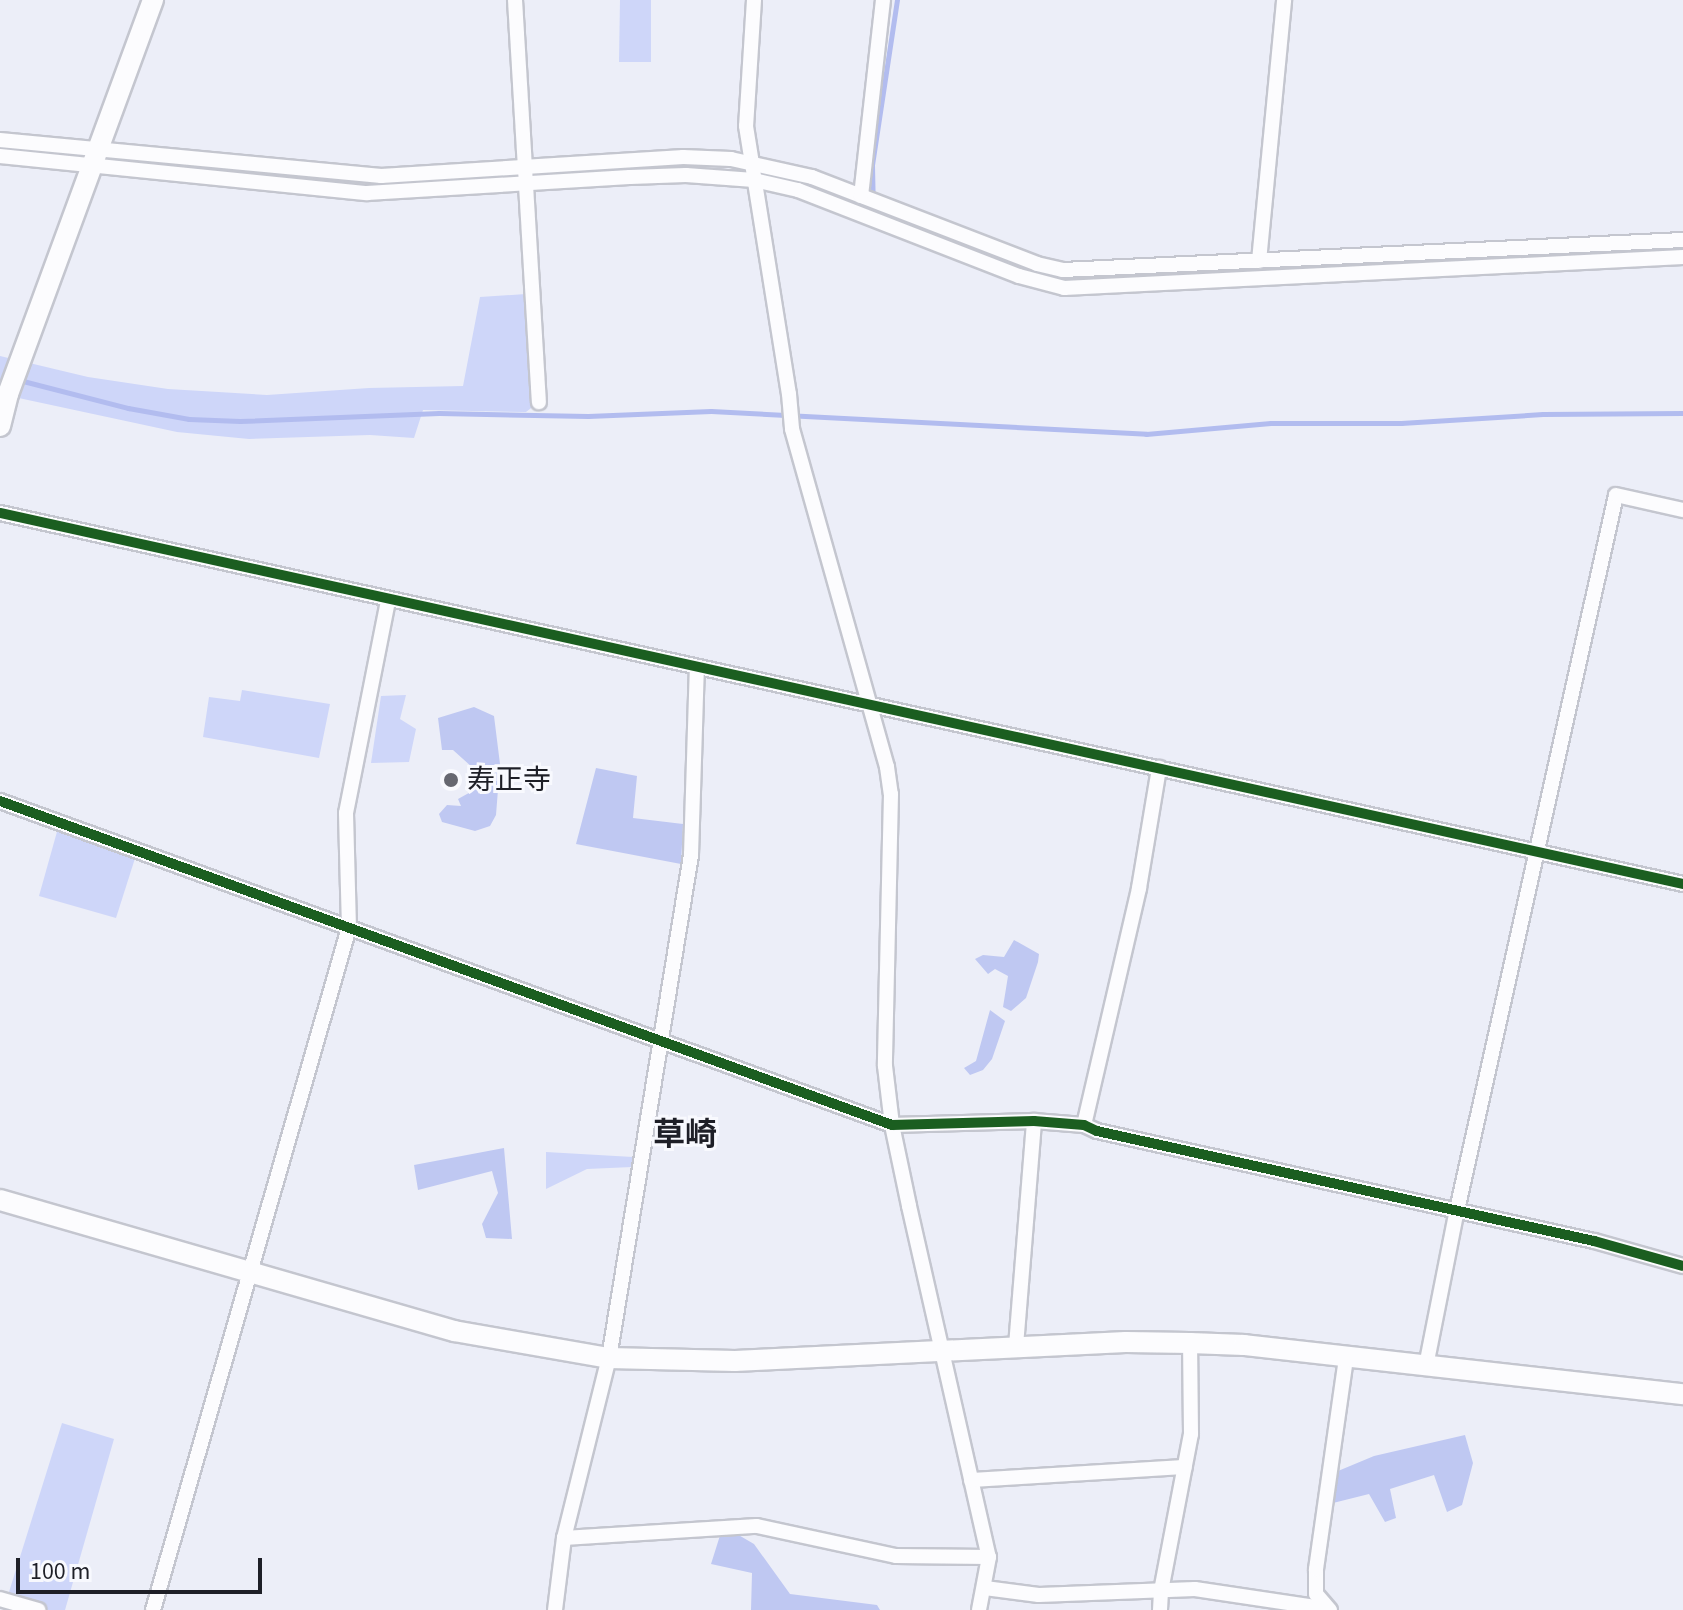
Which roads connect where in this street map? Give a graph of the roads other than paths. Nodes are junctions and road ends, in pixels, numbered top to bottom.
1 (153, 0) edge
2 (515, 0) edge
3 (754, 0) edge
4 (883, 0) edge
5 (1284, 0) edge
6 (0, 140) edge
7 (0, 156) edge
8 (96, 158) junction
9 (751, 162) junction
10 (525, 165) junction
11 (754, 180) junction
12 (526, 185) junction
13 (861, 196) junction
14 (1683, 240) edge
15 (1683, 257) edge
16 (1259, 261) junction
17 (539, 402) dead end
18 (0, 426) edge
19 (1683, 510) edge
20 (0, 513) edge
21 (388, 600) junction
22 (697, 669) junction
23 (870, 705) junction
24 (1159, 768) junction
25 (0, 801) edge
26 (1536, 852) junction
27 (1683, 884) edge
28 (349, 928) junction
29 (659, 1042) junction
30 (1034, 1121) junction
31 (892, 1125) junction
32 (1084, 1125) junction
33 (0, 1200) edge
34 (1457, 1210) junction
35 (1683, 1266) edge
36 (251, 1272) junction
37 (1190, 1343) junction
38 (1016, 1346) junction
39 (940, 1350) junction
40 (1346, 1357) junction
41 (609, 1358) junction
42 (1426, 1366) junction
43 (1683, 1394) edge
44 (1185, 1467) junction
45 (971, 1480) junction
46 (564, 1538) junction
47 (989, 1557) junction
48 (985, 1588) junction
49 (1161, 1591) junction
50 (4, 1604) edge
51 (38, 1610) edge
52 (153, 1610) edge
53 (555, 1610) edge
54 (979, 1610) edge
55 (1160, 1610) edge
56 (1329, 1610) edge

1 - 8 street
2 - 10 street
3 - 9 street
4 - 13 street
5 - 16 street
6 - 8 street
7 - 8 street
8 - 10 street
8 - 12 street
8 - 18 street
9 - 10 street
9 - 11 street
9 - 13 street
10 - 12 street
11 - 12 street
11 - 15 street
11 - 23 street
12 - 17 street
13 - 16 street
14 - 16 street
19 - 26 street
20 - 21 street
21 - 22 street
21 - 28 street
22 - 23 street
22 - 29 street
23 - 24 street
23 - 31 street
24 - 26 street
24 - 32 street
25 - 28 street
26 - 27 street
26 - 34 street
28 - 29 street
28 - 36 street
29 - 31 street
29 - 41 street
30 - 31 street
30 - 32 street
30 - 38 street
31 - 39 street
32 - 34 street
33 - 36 street
34 - 35 street
34 - 42 street
36 - 41 street
36 - 52 street
37 - 38 street
37 - 40 street
37 - 44 street
38 - 39 street
39 - 41 street
39 - 45 street
40 - 42 street
40 - 56 street
41 - 46 street
42 - 43 street
44 - 45 street
44 - 49 street
45 - 47 street
46 - 47 street
46 - 53 street
47 - 48 street
48 - 49 street
48 - 54 street
49 - 55 street
49 - 56 street
50 - 51 street

